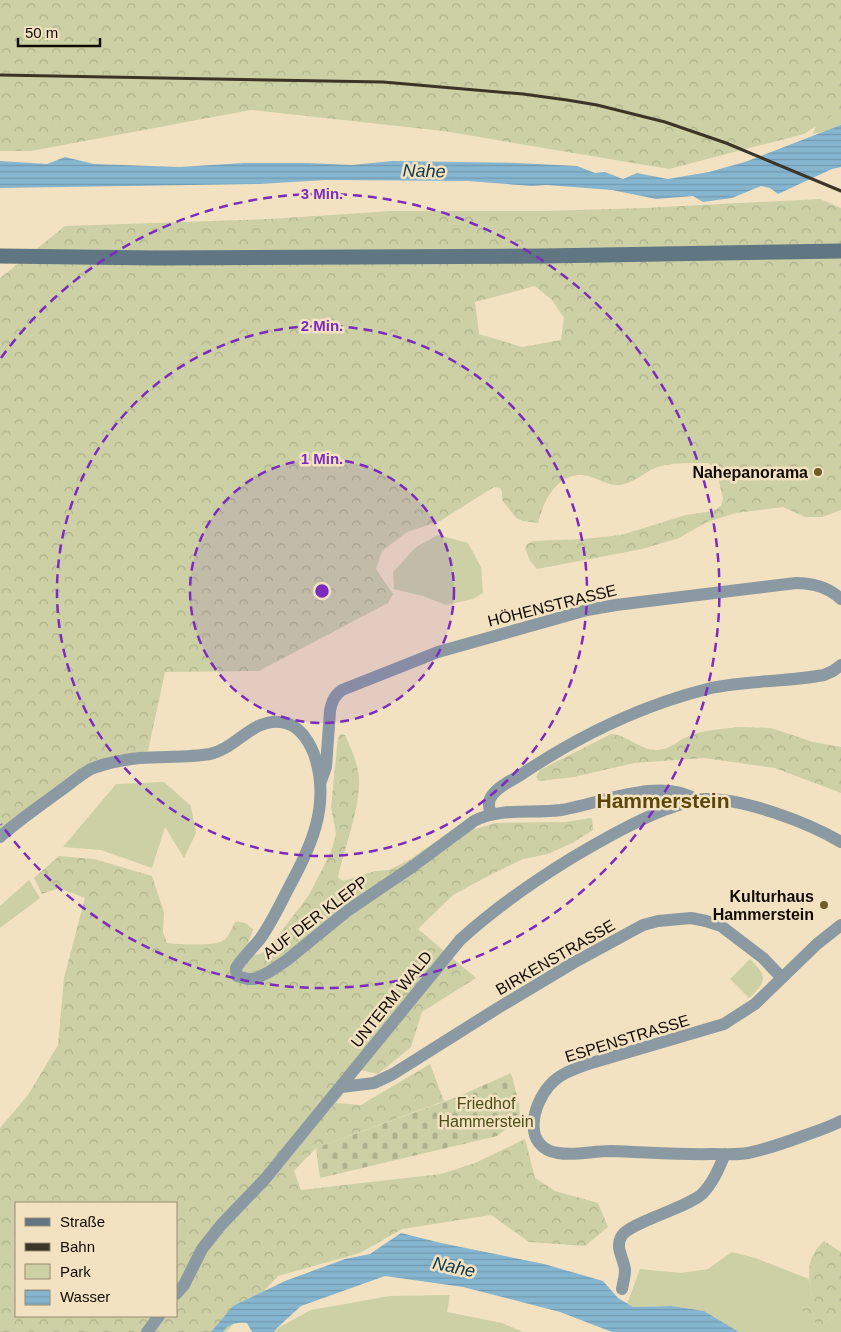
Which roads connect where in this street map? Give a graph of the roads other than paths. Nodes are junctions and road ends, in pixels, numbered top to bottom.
1 (841, 251) edge
2 (0, 256) edge
3 (841, 599) edge
4 (841, 665) edge
5 (336, 695) joint
6 (321, 781) junction
7 (696, 800) junction
8 (491, 814) junction
9 (0, 836) edge
10 (841, 842) edge
11 (841, 925) edge
12 (782, 978) junction
13 (341, 1087) junction
14 (841, 1121) edge
15 (725, 1154) junction
16 (622, 1289) dead end
17 (178, 1292) edge
18 (158, 1317) edge
19 (147, 1332) edge

1 - 2 main road
3 - 5 street, HÖHENSTRASSE
4 - 8 street
5 - 6 street, AUF DER KLEPP
6 - 8 street, AUF DER KLEPP
6 - 9 street, AUF DER KLEPP
7 - 8 street
7 - 10 street
7 - 13 street, UNTERM WALD
11 - 12 street, ESPENSTRASSE
12 - 13 street, BIRKENSTRASSE
12 - 15 street, ESPENSTRASSE
13 - 17 street, UNTERM WALD
14 - 15 street
15 - 16 street
18 - 19 street

